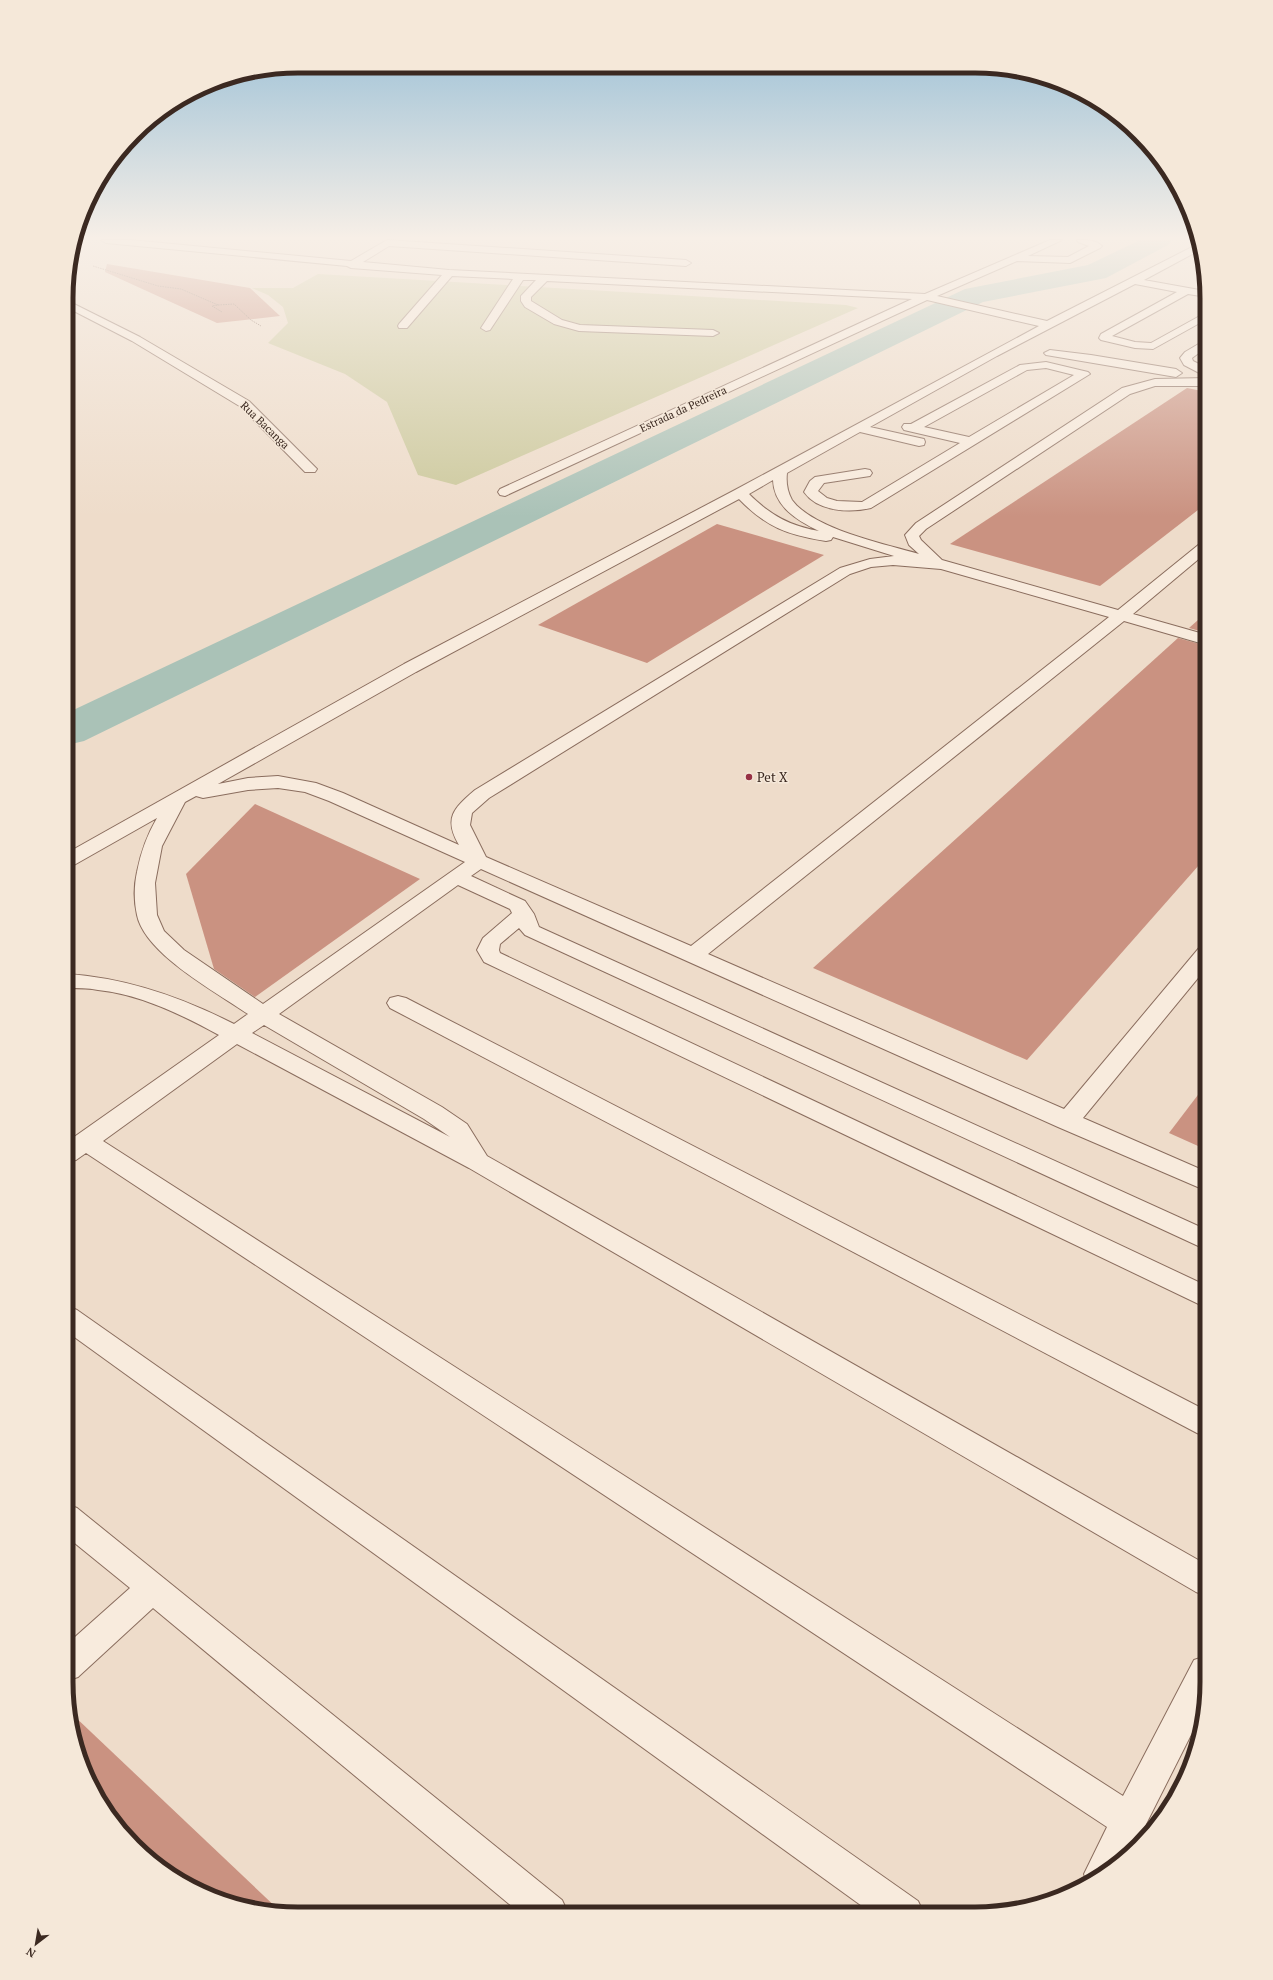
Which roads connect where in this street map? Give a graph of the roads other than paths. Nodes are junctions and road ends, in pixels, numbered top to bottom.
1 (123, 332) edge
2 (665, 332) edge
3 (848, 332) edge
4 (1035, 332) edge
5 (1111, 332) edge
6 (1177, 332) edge
7 (713, 334) dead end
8 (1200, 346) edge
9 (1036, 353) dead end
10 (993, 354) junction
11 (1021, 354) dead end
12 (1200, 369) edge
13 (1200, 378) edge
14 (1200, 382) edge
15 (875, 420) junction
16 (858, 428) junction
17 (913, 428) junction
18 (919, 442) dead end
19 (972, 442) junction
20 (310, 469) dead end
21 (780, 471) junction
22 (865, 473) dead end
23 (505, 492) dead end
24 (740, 493) junction
25 (856, 541) junction
26 (1200, 551) edge
27 (941, 565) junction
28 (1122, 615) junction
29 (1200, 638) edge
30 (181, 798) junction
31 (73, 858) edge
32 (479, 861) junction
33 (456, 877) junction
34 (524, 914) junction
35 (693, 956) junction
36 (1200, 961) edge
37 (73, 981) edge
38 (398, 1003) dead end
39 (264, 1014) junction
40 (235, 1035) junction
41 (1067, 1121) junction
42 (76, 1147) edge
43 (478, 1162) junction
44 (1200, 1179) edge
45 (1200, 1238) edge
46 (1200, 1295) edge
47 (73, 1322) edge
48 (1200, 1421) edge
49 (73, 1523) edge
50 (1200, 1579) edge
51 (153, 1588) junction
52 (73, 1660) edge
53 (1200, 1683) edge
54 (1129, 1821) junction
55 (1107, 1863) edge
56 (542, 1907) edge
57 (895, 1907) edge

1 - 20 street, Rua Bacanga
2 - 7 street
3 - 23 street, Estrada da Pedreira
4 - 10 street
5 - 6 street
8 - 12 street
9 - 13 street
10 - 11 street
10 - 15 street
14 - 27 street
15 - 16 street
15 - 17 street
16 - 18 street
16 - 21 street
17 - 19 street
17 - 19 street
19 - 22 street
21 - 24 street
21 - 25 street
24 - 25 street
24 - 30 street
25 - 27 street
26 - 28 street
27 - 28 street
27 - 32 street
28 - 29 street
28 - 35 street
30 - 31 street
30 - 32 street
30 - 39 street
32 - 33 street
32 - 35 street
33 - 34 street
33 - 39 street
34 - 45 street
34 - 46 street
35 - 41 street
36 - 41 street
37 - 40 street
38 - 48 street
39 - 40 street
39 - 43 street
40 - 42 street
40 - 43 street
41 - 44 street
42 - 54 street
43 - 50 street
47 - 57 street
49 - 51 street
51 - 52 street
51 - 56 street
53 - 54 street
54 - 55 street

